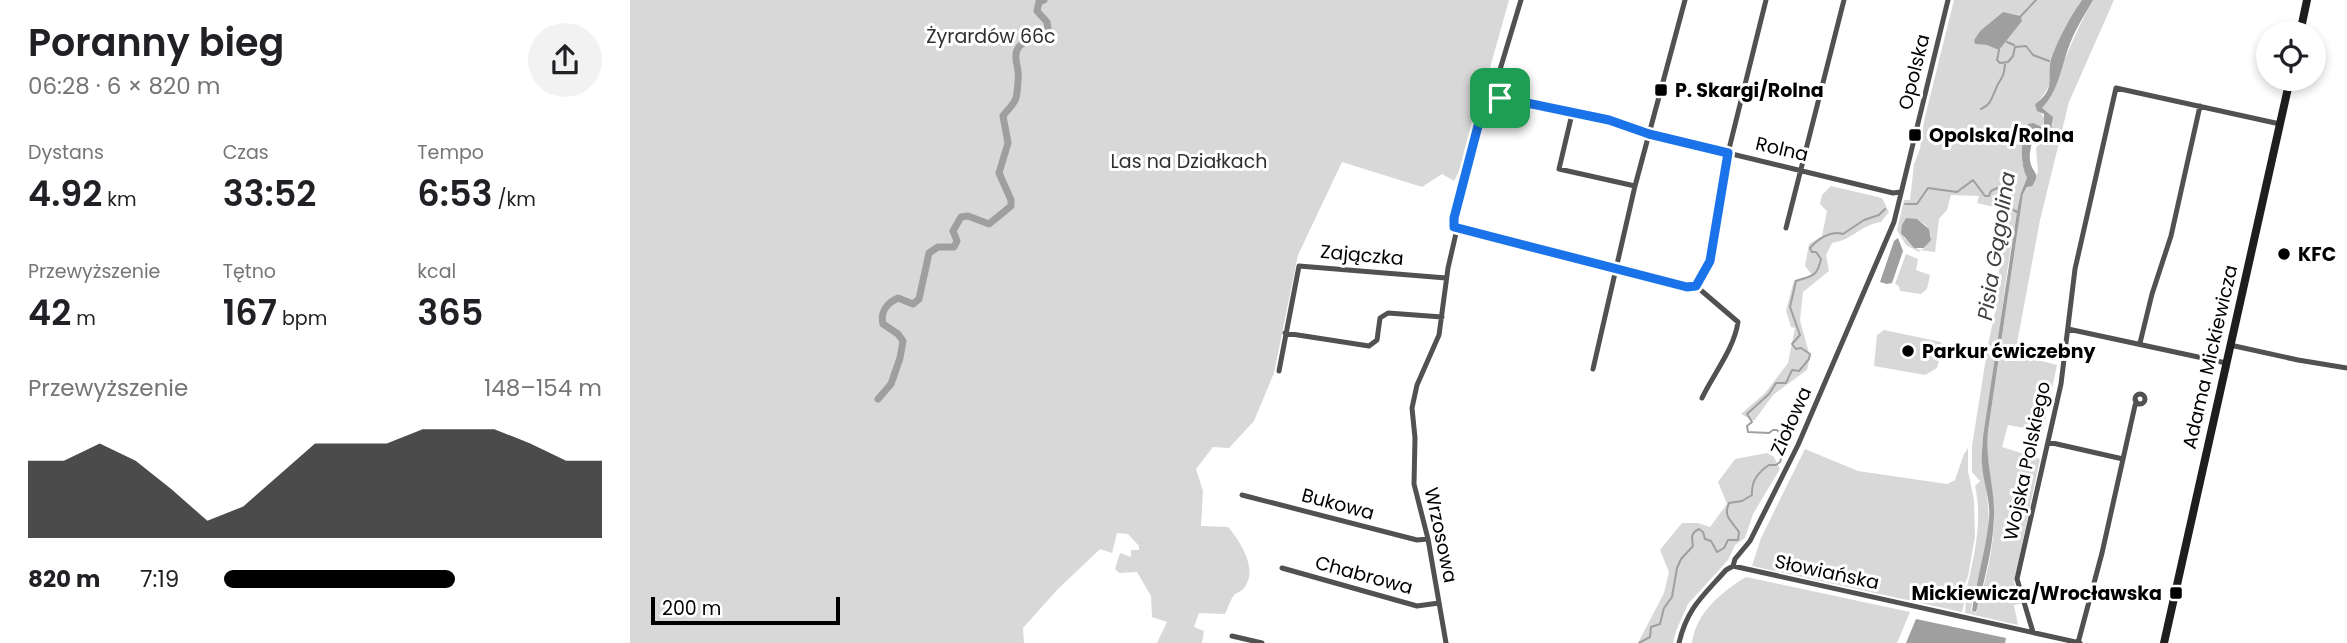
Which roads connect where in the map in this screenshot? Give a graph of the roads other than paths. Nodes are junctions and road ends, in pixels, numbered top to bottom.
1 (1521, 0) edge
2 (1685, 0) edge
3 (1766, 0) edge
4 (1844, 0) edge
5 (1948, 0) edge
6 (2307, 0) edge
7 (2303, 21) edge
8 (2287, 91) edge
9 (1492, 96) junction
10 (2200, 106) junction
11 (1572, 114) junction
12 (2280, 124) junction
13 (1649, 134) junction
14 (1728, 153) junction
15 (1802, 170) junction
16 (1635, 186) junction
17 (1901, 196) junction
18 (1786, 228) dead end
19 (1457, 229) junction
20 (1615, 267) junction
21 (1446, 278) junction
22 (1696, 286) junction
23 (1442, 317) junction
24 (2068, 328) junction
25 (1285, 334) junction
26 (2140, 343) junction
27 (2229, 345) junction
28 (2225, 363) junction
29 (2347, 368) edge
30 (1593, 369) dead end
31 (1279, 371) dead end
32 (1702, 398) dead end
33 (2136, 401) dead end
34 (2048, 442) junction
35 (2123, 459) junction
36 (1241, 495) dead end
37 (1428, 539) junction
38 (1732, 566) junction
39 (1282, 568) dead end
40 (1439, 603) junction
41 (2033, 632) junction
42 (1232, 636) dead end
43 (1262, 643) edge
44 (1446, 643) edge
45 (1679, 643) edge
46 (2079, 643) edge
47 (2164, 643) edge

1 - 9 street
2 - 13 street
3 - 14 street
4 - 15 street
5 - 17 street, Opolska
6 - 7 street
8 - 12 street, Adama Mickiewicza
9 - 11 street, Rolna
9 - 19 street, Wrzosowa
10 - 12 street
10 - 24 street, Wojska Polskiego
10 - 26 street
11 - 13 street, Rolna
11 - 16 street
12 - 27 street, Adama Mickiewicza
13 - 14 street, Rolna
13 - 16 street
14 - 15 street, Rolna
14 - 22 street
15 - 17 street, Rolna
15 - 18 street
16 - 20 street
17 - 38 street, Ziołowa
19 - 20 street
19 - 21 street, Wrzosowa
20 - 22 street
20 - 30 street
21 - 23 street, Wrzosowa
21 - 25 street, Zajączka
22 - 32 street
23 - 25 street
23 - 37 street, Wrzosowa
24 - 26 street
24 - 34 street, Wojska Polskiego
25 - 31 street, Zajączka
26 - 28 street
27 - 28 street, Adama Mickiewicza
27 - 29 street
28 - 47 street, Adama Mickiewicza
33 - 35 street
34 - 35 street
34 - 41 street, Wojska Polskiego
35 - 46 street
36 - 37 street, Bukowa
37 - 40 street, Wrzosowa
38 - 41 street, Słowiańska
38 - 45 street, Ziołowa
39 - 40 street, Chabrowa
40 - 44 street, Wrzosowa
41 - 46 street, Słowiańska
42 - 43 street

